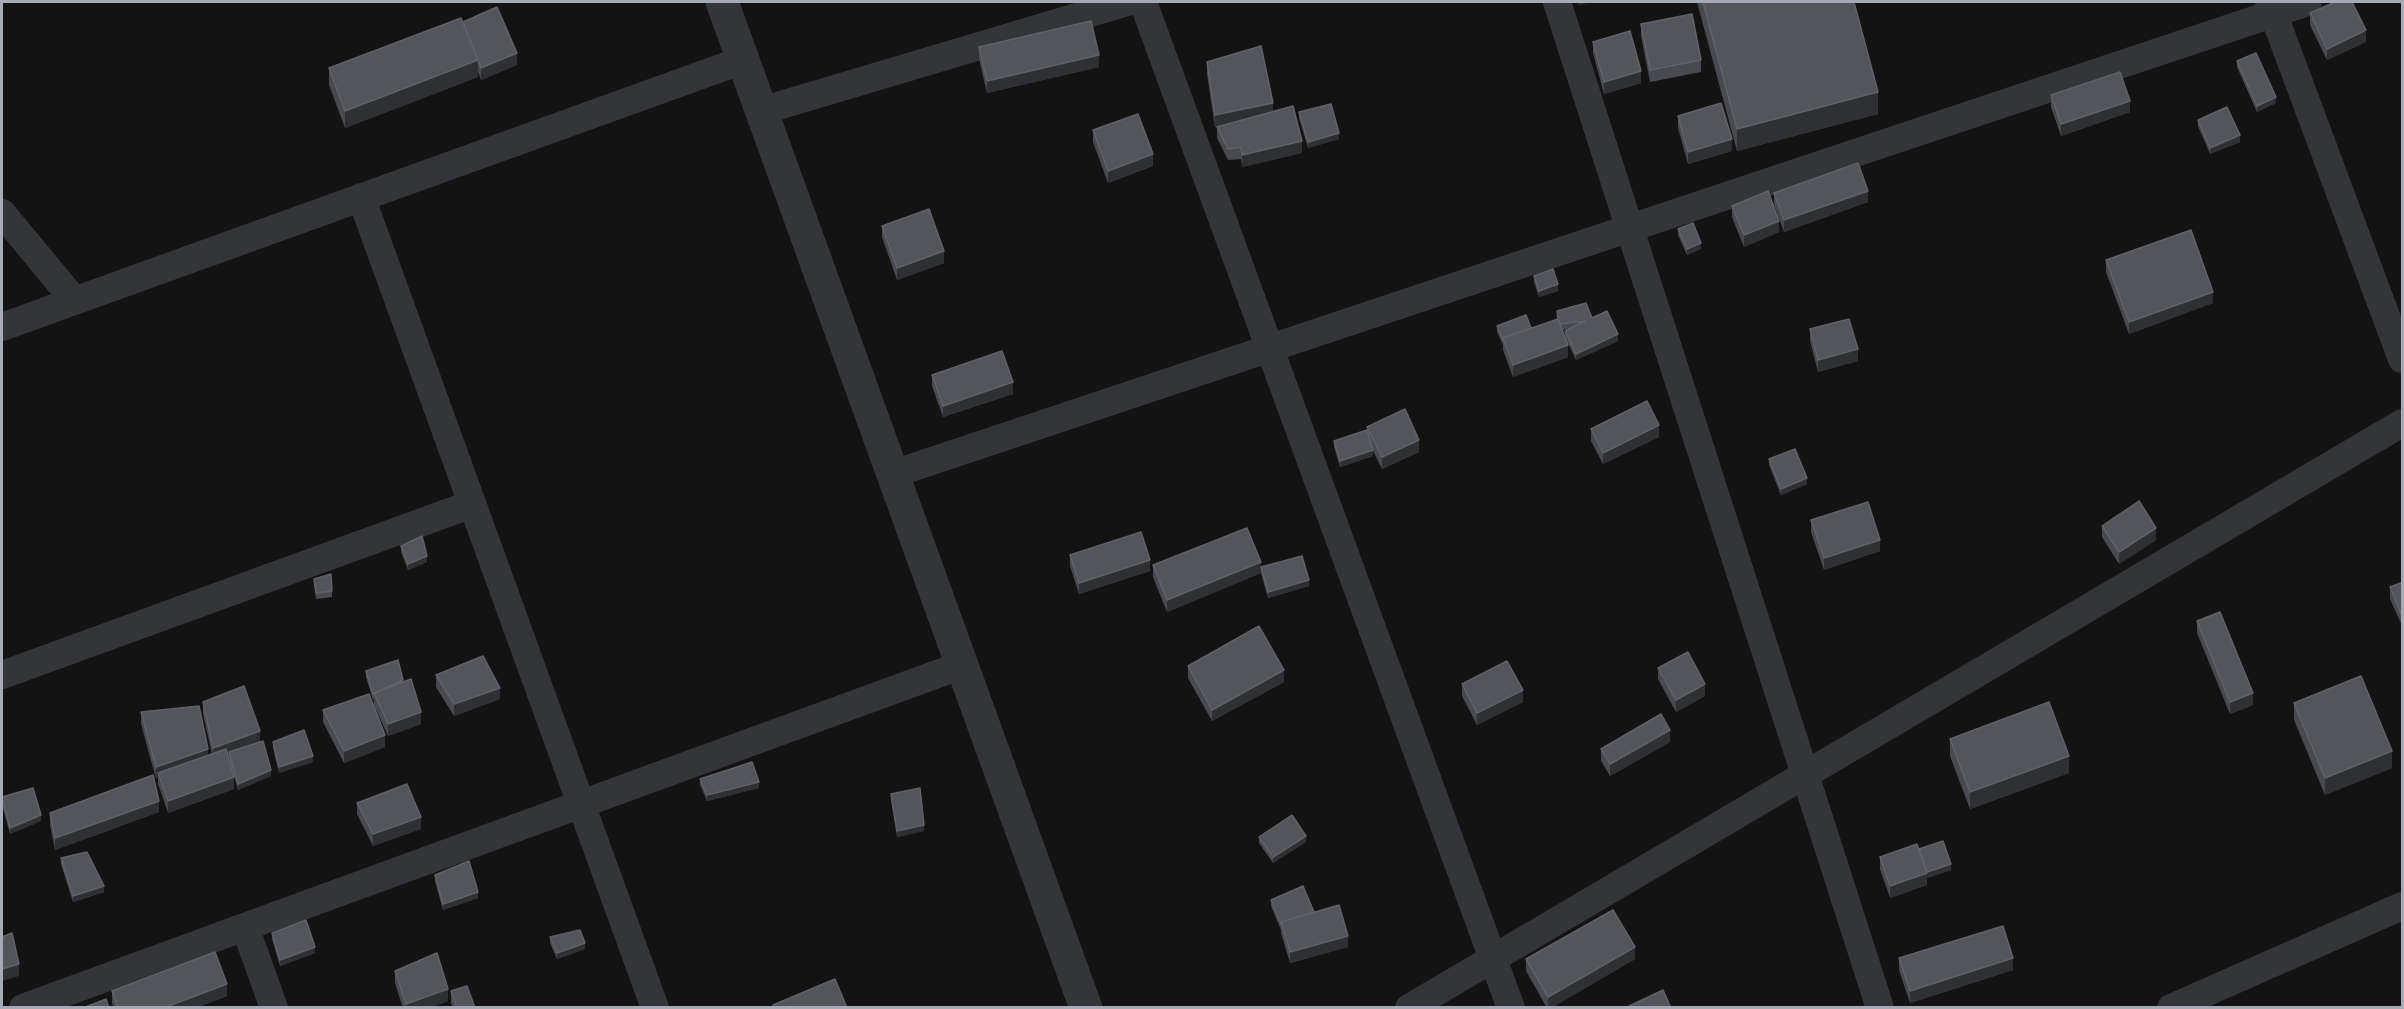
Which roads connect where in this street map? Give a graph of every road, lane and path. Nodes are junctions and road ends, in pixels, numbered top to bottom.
1 (722, 2) edge
2 (1128, 2) edge
3 (1143, 2) edge
4 (1557, 2) edge
5 (2308, 2) edge
6 (2271, 7) edge
7 (742, 60) junction
8 (761, 111) junction
9 (361, 197) junction
10 (2, 213) edge
11 (1630, 228) junction
12 (75, 301) junction
13 (2, 327) edge
14 (1270, 348) junction
15 (2403, 359) edge
16 (2403, 423) edge
17 (893, 474) junction
18 (472, 504) junction
19 (962, 665) junction
20 (2, 675) edge
21 (1805, 775) junction
22 (581, 804) junction
23 (2403, 906) edge
24 (245, 927) junction
25 (1493, 958) junction
26 (23, 1008) edge
27 (274, 1008) edge
28 (655, 1008) edge
29 (1086, 1008) edge
30 (1409, 1008) edge
31 (1511, 1008) edge
32 (1880, 1008) edge
33 (2171, 1008) edge

1 - 7 street
2 - 8 street
3 - 14 street
4 - 11 street
5 - 6 street
6 - 11 street
6 - 15 street
7 - 8 street
7 - 9 street
8 - 17 street
9 - 12 street
9 - 18 street
10 - 12 street
11 - 14 street
11 - 21 street
12 - 13 street
14 - 17 street
14 - 25 street
16 - 21 street
17 - 19 street
18 - 20 street
18 - 22 street
19 - 22 street
19 - 29 street
21 - 25 street
21 - 32 street
22 - 24 street
22 - 28 street
23 - 33 street
24 - 26 street
24 - 27 street
25 - 30 street
25 - 31 street

